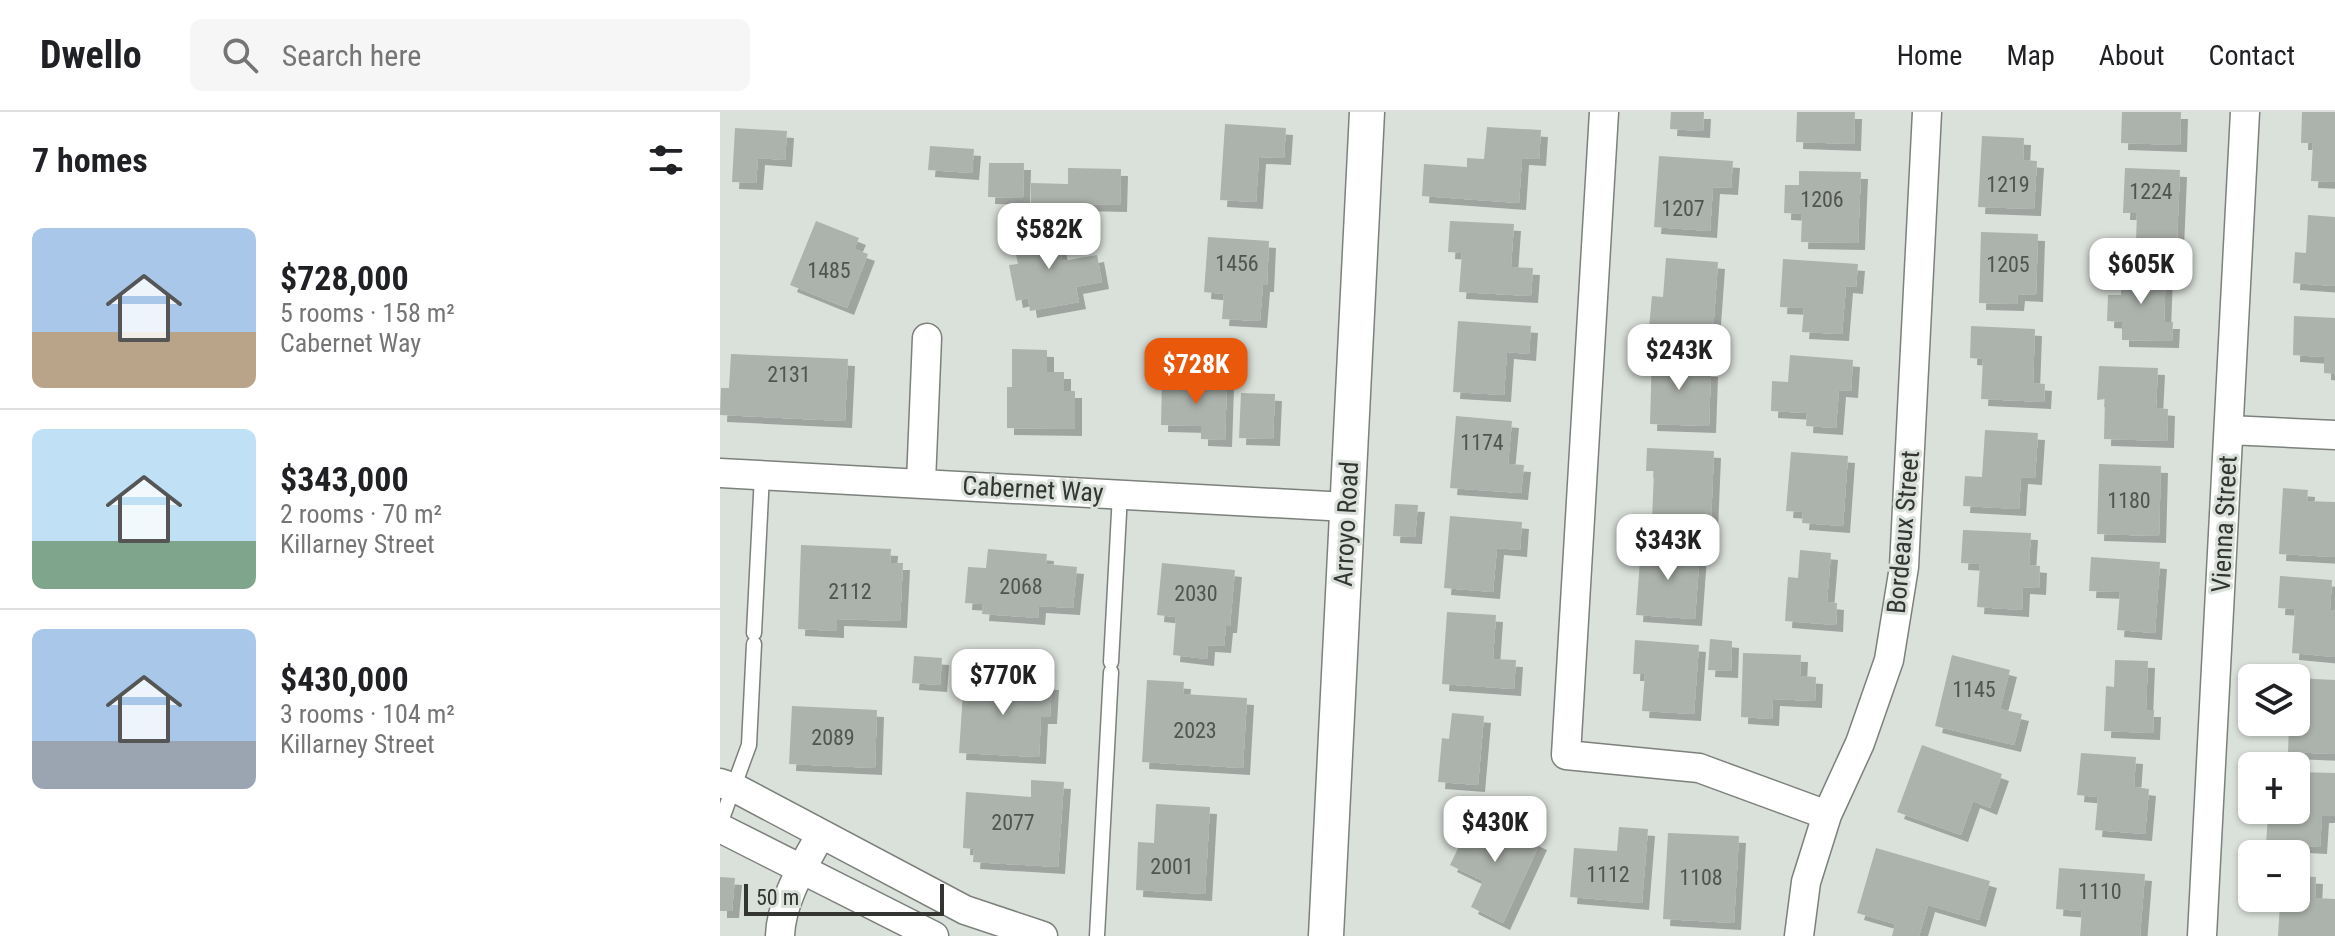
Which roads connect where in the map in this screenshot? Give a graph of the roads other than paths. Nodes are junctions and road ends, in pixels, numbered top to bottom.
1 (1367, 112) edge
2 (1604, 112) edge
3 (1927, 112) edge
4 (2245, 112) edge
5 (927, 338) dead end
6 (2229, 430) junction
7 (2335, 435) edge
8 (720, 473) edge
9 (762, 475) junction
10 (921, 482) junction
11 (1120, 494) junction
12 (1347, 507) junction
13 (728, 786) edge
14 (1827, 815) junction
15 (720, 826) edge
16 (821, 834) junction
17 (801, 870) junction
18 (780, 936) edge
19 (934, 936) edge
20 (1043, 936) edge
21 (1097, 936) edge
22 (1326, 936) edge
23 (1799, 936) edge
24 (2202, 936) edge

1 - 12 street, Arroyo Road
2 - 14 street
3 - 14 street, Bordeaux Street
4 - 6 street, Vienna Street
5 - 10 street
6 - 7 street
6 - 24 street, Vienna Street
8 - 9 street, Cabernet Way
9 - 10 street, Cabernet Way
9 - 13 lane
10 - 11 street, Cabernet Way
11 - 12 street, Cabernet Way
11 - 21 lane
12 - 22 street, Arroyo Road
13 - 15 lane
13 - 16 street
14 - 23 street, Bordeaux Street
15 - 17 street
16 - 17 street
16 - 20 street
17 - 18 street
17 - 19 street

